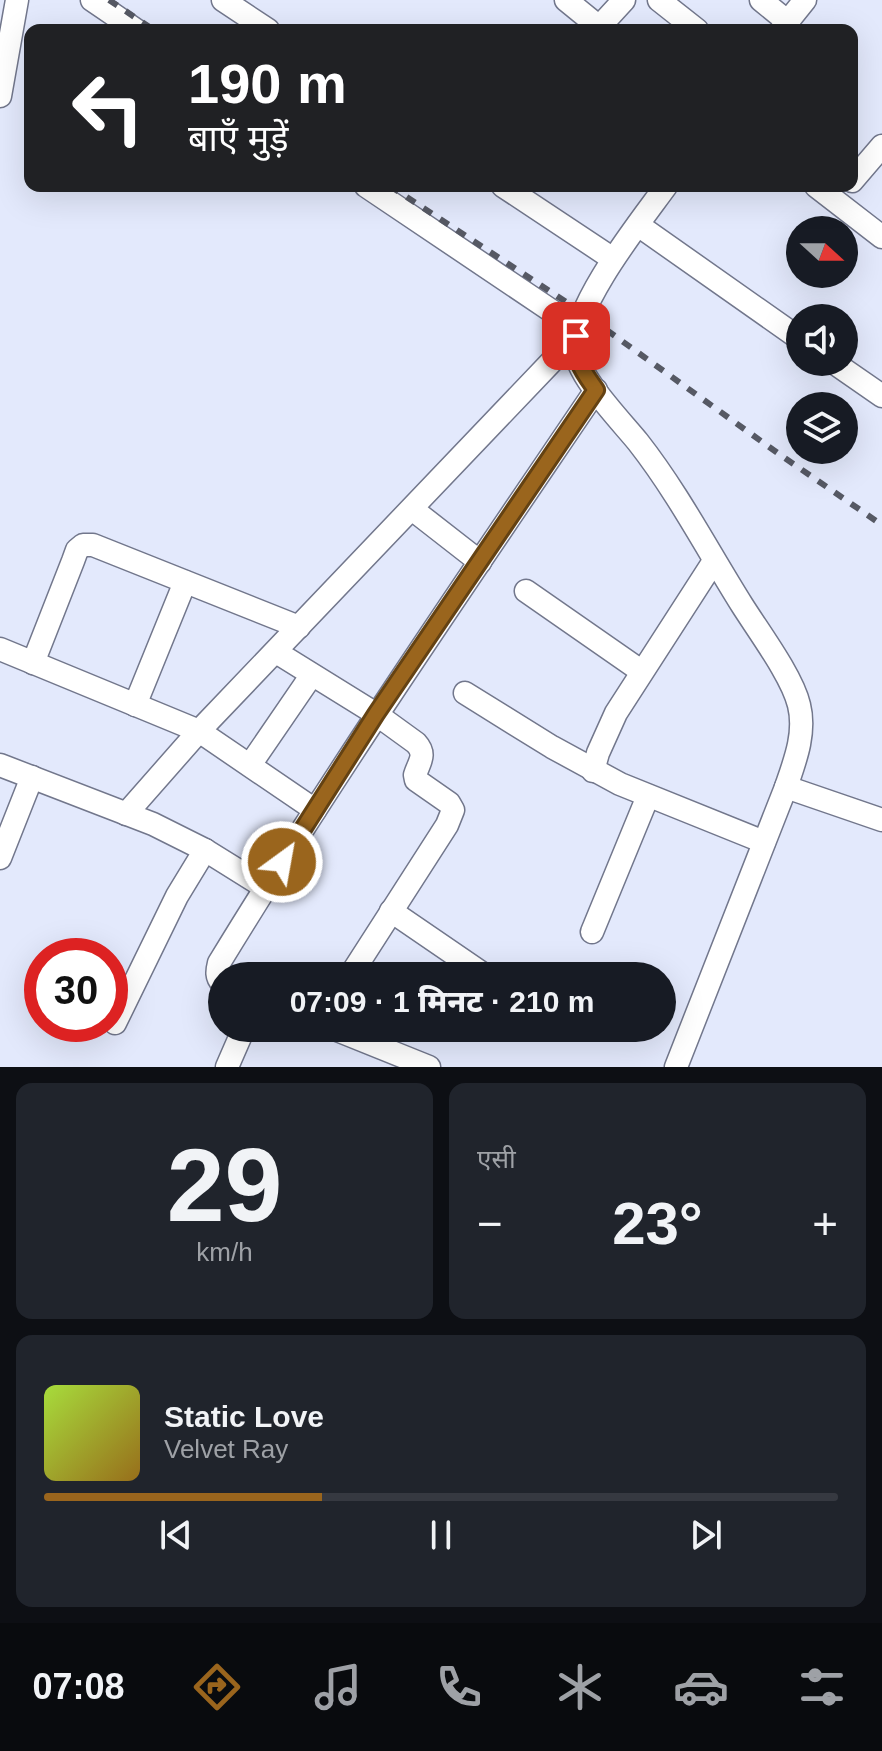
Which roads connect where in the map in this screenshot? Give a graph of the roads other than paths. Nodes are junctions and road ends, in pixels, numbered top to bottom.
1 (17, 0) edge
2 (92, 0) edge
3 (223, 0) edge
4 (566, 0) edge
5 (624, 0) edge
6 (659, 0) edge
7 (761, 0) edge
8 (805, 0) edge
9 (127, 24) edge
10 (259, 24) edge
11 (689, 24) edge
12 (782, 24) edge
13 (786, 24) edge
14 (0, 96) edge
15 (882, 146) edge
16 (858, 174) edge
17 (375, 192) edge
18 (512, 192) edge
19 (662, 192) edge
20 (841, 194) edge
21 (638, 225) junction
22 (882, 237) edge
23 (613, 259) junction
24 (786, 329) edge
25 (576, 332) junction
26 (853, 376) edge
27 (596, 390) junction
28 (882, 396) edge
29 (412, 509) junction
30 (714, 561) junction
31 (480, 562) junction
32 (185, 582) junction
33 (526, 591) dead end
34 (299, 627) junction
35 (0, 649) edge
36 (276, 652) junction
37 (33, 663) junction
38 (641, 671) junction
39 (311, 676) junction
40 (465, 693) dead end
41 (135, 705) junction
42 (376, 714) junction
43 (199, 731) junction
44 (0, 765) edge
45 (250, 765) junction
46 (593, 771) junction
47 (32, 777) junction
48 (786, 787) junction
49 (648, 796) junction
50 (315, 810) junction
51 (126, 814) junction
52 (882, 820) edge
53 (764, 842) junction
54 (205, 850) junction
55 (0, 858) edge
56 (266, 888) junction
57 (391, 911) junction
58 (592, 932) dead end
59 (220, 962) edge
60 (359, 962) edge
61 (466, 962) edge
62 (128, 996) edge
63 (238, 1042) edge
64 (367, 1042) edge
65 (227, 1067) edge
66 (429, 1067) edge
67 (676, 1067) edge

1 - 14 street
2 - 9 street
3 - 10 street
4 - 5 street
6 - 11 street
7 - 12 street
8 - 13 street
15 - 16 street
17 - 25 street
18 - 23 street
19 - 21 street
20 - 22 street
21 - 23 street
21 - 24 street
23 - 25 street
25 - 27 street
25 - 29 street
26 - 28 street
27 - 30 street
27 - 31 street
29 - 31 street
29 - 34 street
30 - 38 street
30 - 48 street
31 - 42 street
32 - 34 street
32 - 37 street
32 - 41 street
33 - 38 street
34 - 36 street
35 - 37 street
36 - 39 street
36 - 43 street
37 - 41 street
38 - 46 street
39 - 42 street
39 - 45 street
40 - 46 street
41 - 43 street
42 - 50 street
42 - 57 street
43 - 45 street
43 - 51 street
44 - 47 street
45 - 50 street
46 - 49 street
47 - 51 street
47 - 55 street
48 - 52 street
48 - 53 street
49 - 53 street
49 - 58 street
50 - 56 street
51 - 54 street
53 - 67 street
54 - 56 street
54 - 62 street
56 - 59 street
57 - 60 street
57 - 61 street
63 - 65 street
64 - 66 street

